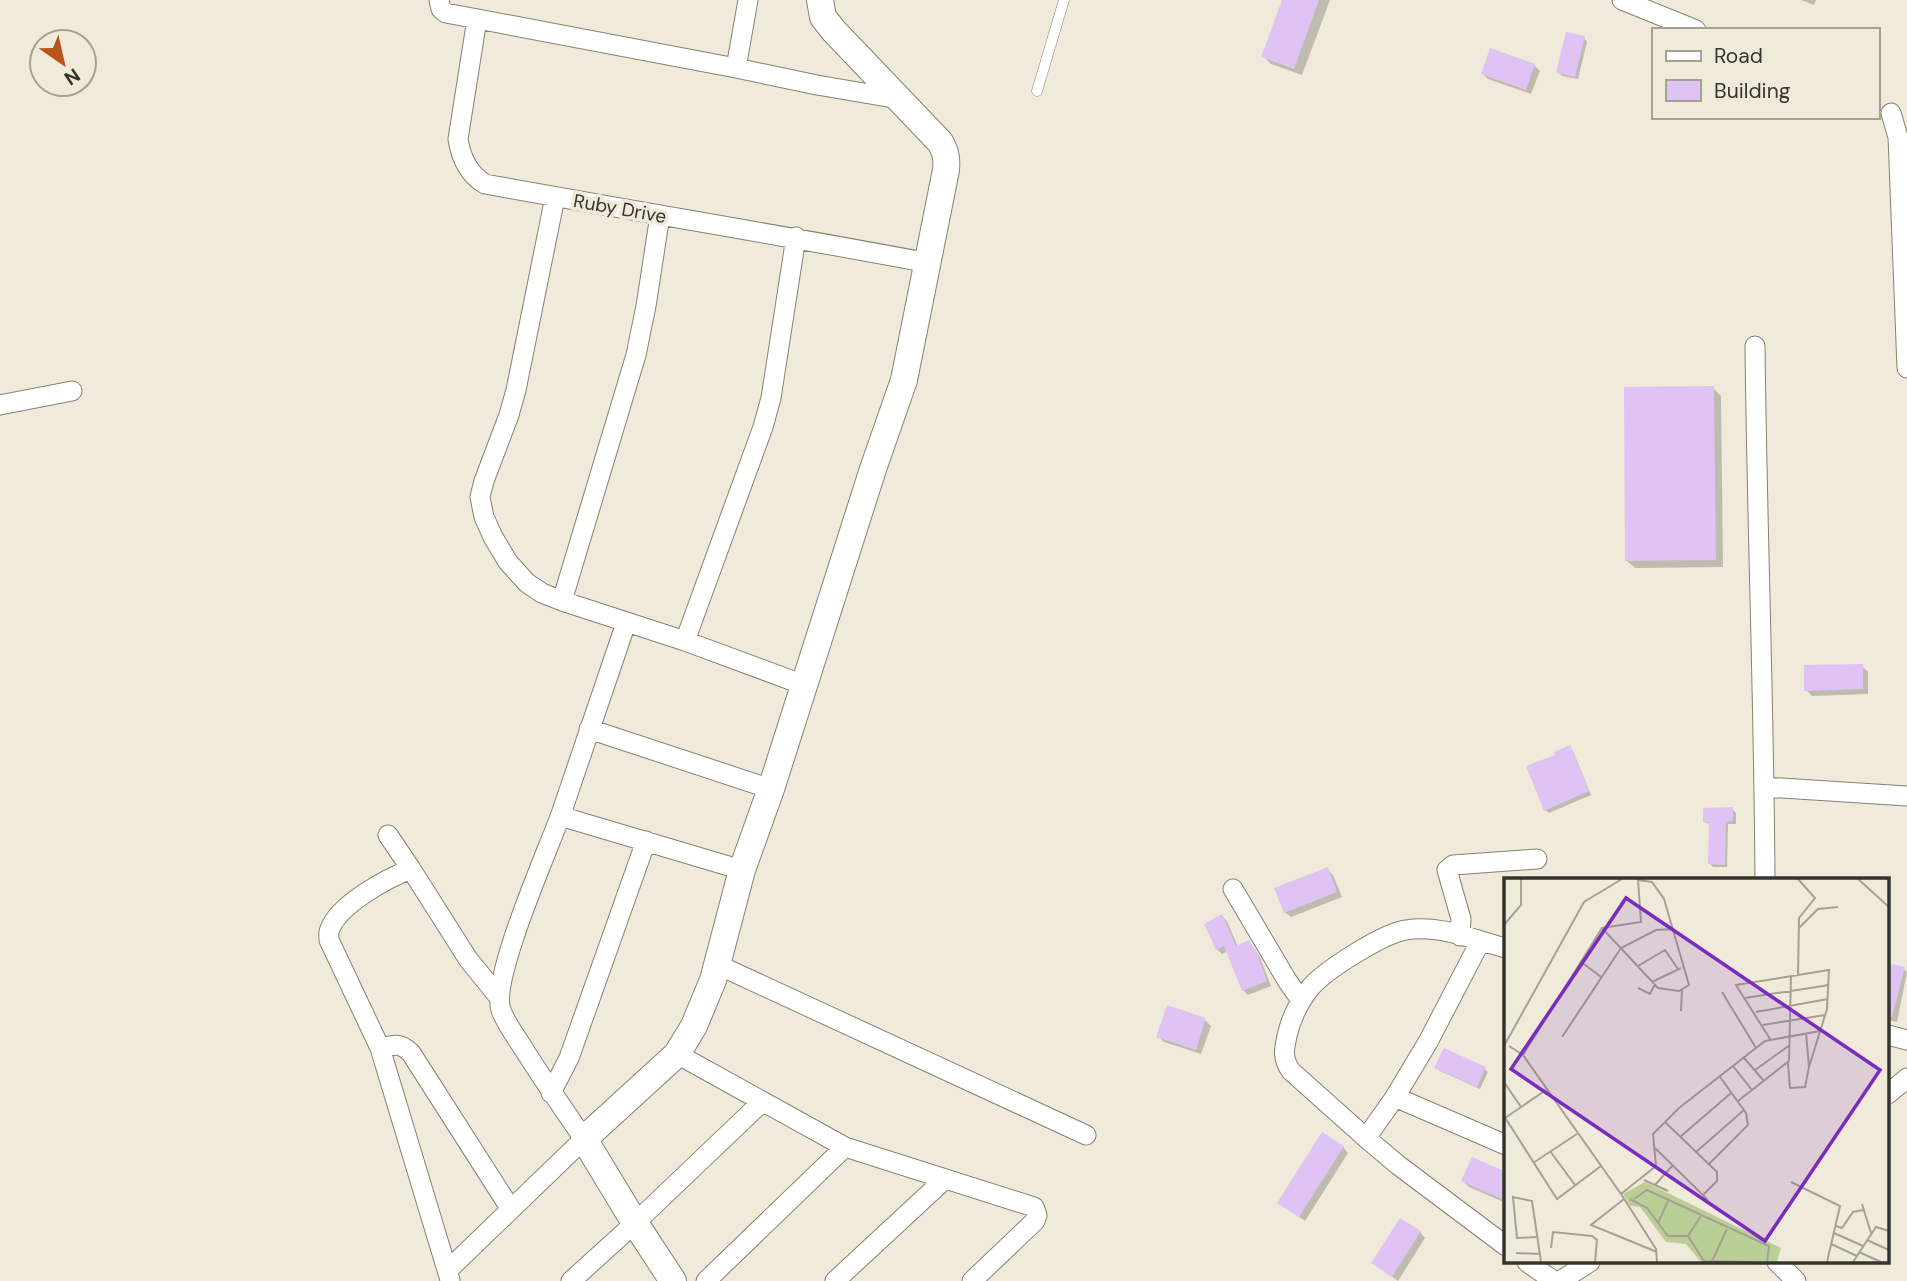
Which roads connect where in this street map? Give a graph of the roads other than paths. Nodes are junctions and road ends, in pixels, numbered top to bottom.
1 (439, 0) edge
2 (747, 0) edge
3 (820, 0) edge
4 (1064, 0) edge
5 (1622, 0) edge
6 (1655, 6) edge
7 (477, 19) junction
8 (1693, 28) edge
9 (736, 68) junction
10 (1037, 91) dead end
11 (900, 99) junction
12 (1892, 111) edge
13 (555, 197) junction
14 (660, 215) junction
15 (796, 237) junction
16 (929, 263) junction
17 (1755, 346) dead end
18 (1907, 368) edge
19 (72, 391) dead end
20 (0, 405) edge
21 (562, 601) junction
22 (626, 623) junction
23 (685, 641) junction
24 (804, 685) junction
25 (589, 729) junction
26 (1765, 787) junction
27 (771, 789) junction
28 (1907, 796) edge
29 (560, 816) junction
30 (388, 835) dead end
31 (646, 841) junction
32 (1537, 859) dead end
33 (411, 869) junction
34 (742, 870) junction
35 (1765, 878) edge
36 (1233, 889) dead end
37 (1460, 936) junction
38 (1480, 942) junction
39 (1504, 948) edge
40 (716, 964) junction
41 (498, 996) junction
42 (1301, 1000) junction
43 (1890, 1036) edge
44 (1907, 1040) edge
45 (380, 1048) junction
46 (677, 1054) junction
47 (1907, 1078) edge
48 (1890, 1092) edge
49 (551, 1093) junction
50 (1395, 1097) junction
51 (762, 1102) junction
52 (1086, 1135) dead end
53 (1366, 1138) junction
54 (584, 1139) junction
55 (1504, 1145) edge
56 (845, 1147) junction
57 (945, 1180) junction
58 (510, 1208) junction
59 (635, 1223) junction
60 (1504, 1244) edge
61 (1530, 1264) edge
62 (1587, 1264) edge
63 (1779, 1264) edge
64 (449, 1275) edge
65 (571, 1281) edge
66 (673, 1281) edge
67 (706, 1281) edge
68 (835, 1281) edge
69 (972, 1281) edge
70 (1554, 1281) edge
71 (1560, 1281) edge
72 (1796, 1281) edge

1 - 7 street
2 - 9 street
3 - 11 street
4 - 10 lane
5 - 6 street
6 - 8 street
7 - 9 street
7 - 13 street, Ruby Drive
9 - 11 street
11 - 16 street
12 - 18 street
13 - 14 street, Ruby Drive
13 - 21 street
14 - 15 street, Ruby Drive
14 - 21 street
15 - 16 street, Ruby Drive
15 - 23 street
16 - 24 street
17 - 26 street
19 - 20 street
21 - 22 street
22 - 23 street
22 - 25 street
23 - 24 street
24 - 27 street
25 - 27 street
25 - 29 street
26 - 28 street
26 - 35 street
27 - 34 street
29 - 31 street
29 - 41 street
30 - 33 street
31 - 34 street
31 - 49 street
32 - 37 street
33 - 41 street
33 - 45 street
34 - 40 street
36 - 42 street
37 - 38 street
37 - 42 street
38 - 39 street
38 - 50 street
40 - 46 street
40 - 52 street
41 - 49 street
42 - 53 street
43 - 44 street
45 - 58 street
45 - 64 street
46 - 51 street
46 - 54 street
47 - 48 street
49 - 54 street
50 - 53 street
50 - 55 street
51 - 56 street
51 - 59 street
53 - 60 street
54 - 58 street
54 - 59 street
56 - 57 street
56 - 67 street
57 - 68 street
57 - 69 street
58 - 64 street
59 - 65 street
59 - 66 street
61 - 70 street
62 - 71 street
63 - 72 street

